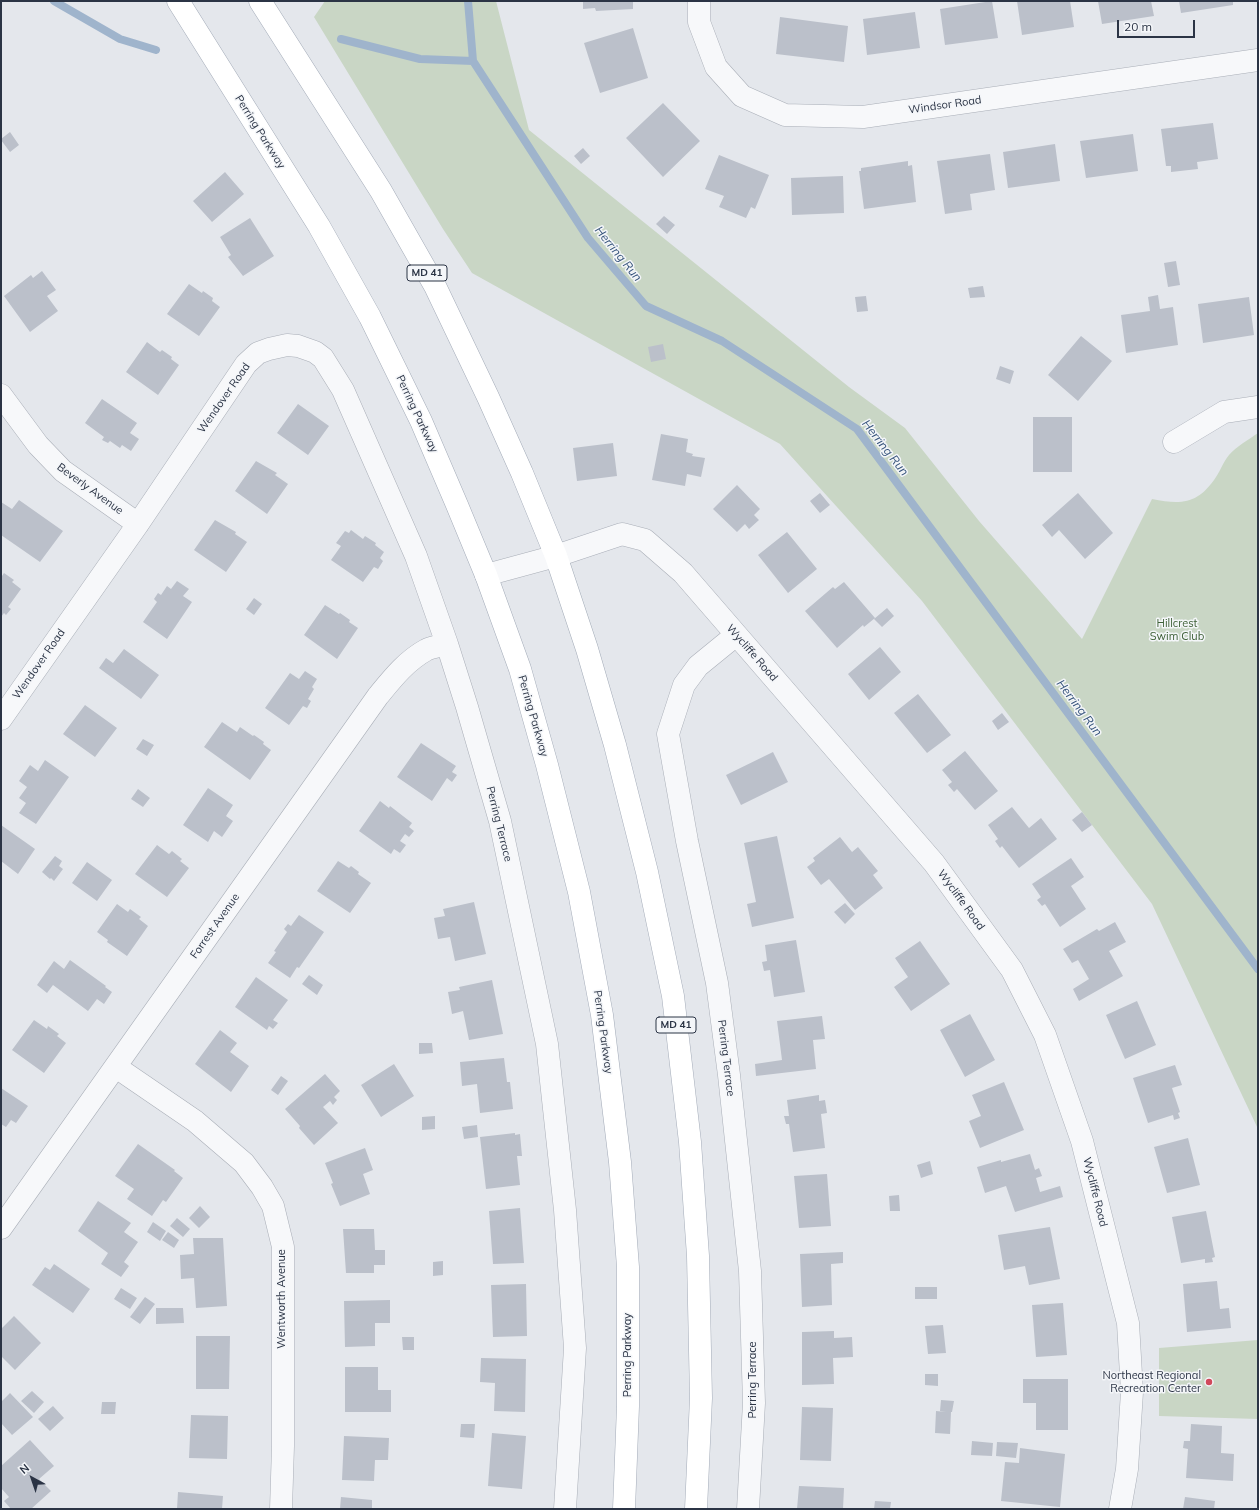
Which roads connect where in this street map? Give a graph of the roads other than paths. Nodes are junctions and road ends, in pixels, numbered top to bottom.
1 (178, 1) edge
2 (698, 1) edge
3 (262, 3) edge
4 (1258, 60) edge
5 (1, 395) edge
6 (1258, 407) edge
7 (1174, 442) dead end
8 (138, 524) junction
9 (556, 556) junction
10 (486, 575) junction
11 (736, 635) junction
12 (447, 644) junction
13 (1, 718) edge
14 (116, 1067) junction
15 (1, 1228) edge
16 (281, 1509) edge
17 (565, 1509) edge
18 (624, 1509) edge
19 (696, 1509) edge
20 (748, 1509) edge
21 (1120, 1509) edge

1 - 10 main road, Perring Parkway
2 - 4 street, Windsor Road
3 - 9 main road, MD 41
5 - 8 street, Beverly Avenue
6 - 7 street
8 - 12 street, Wendover Road
8 - 13 street, Wendover Road
9 - 10 street, Wycliffe Road
9 - 11 street, Wycliffe Road
9 - 19 main road, MD 41
10 - 18 main road, Perring Parkway
11 - 20 street, Perring Terrace
11 - 21 street, Wycliffe Road
12 - 14 street, Forrest Avenue
12 - 17 street, Perring Terrace
14 - 15 street, Forrest Avenue
14 - 16 street, Wentworth Avenue

